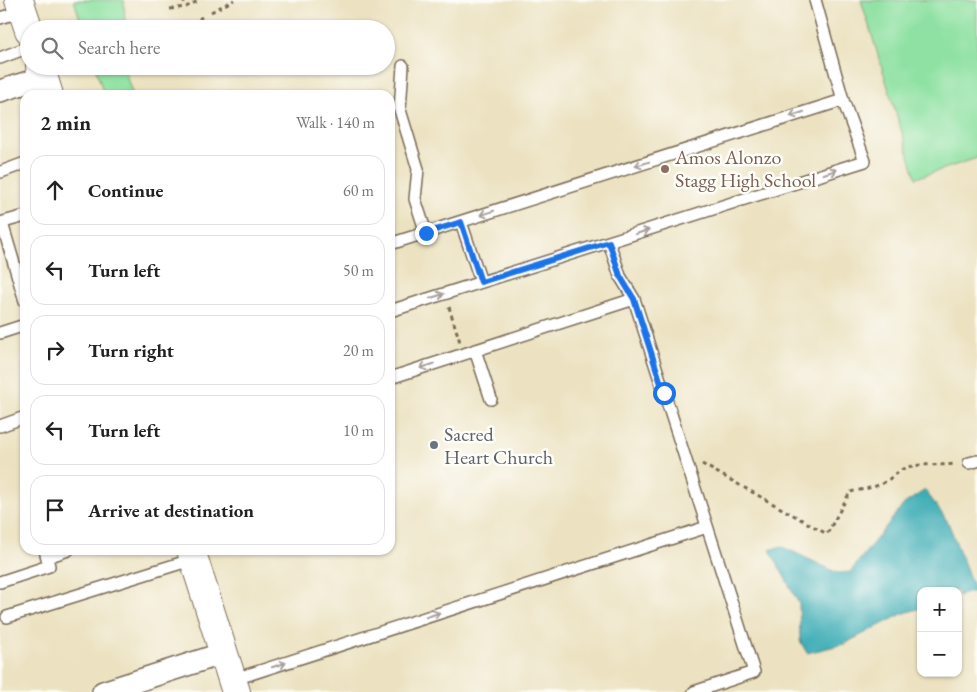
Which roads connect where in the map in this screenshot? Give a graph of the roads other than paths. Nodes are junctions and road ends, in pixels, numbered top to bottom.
1 (815, 0) edge
2 (20, 50) edge
3 (0, 58) edge
4 (403, 66) dead end
5 (45, 80) edge
6 (0, 91) edge
7 (843, 100) junction
8 (20, 165) edge
9 (0, 172) edge
10 (20, 217) edge
11 (461, 222) junction
12 (1, 223) edge
13 (426, 233) junction
14 (395, 242) edge
15 (609, 242) junction
16 (481, 282) junction
17 (20, 285) edge
18 (634, 299) junction
19 (395, 309) edge
20 (20, 326) edge
21 (0, 332) edge
22 (475, 350) junction
23 (395, 376) edge
24 (491, 399) dead end
25 (20, 419) edge
26 (0, 426) edge
27 (708, 527) junction
28 (46, 555) edge
29 (193, 555) edge
30 (0, 582) edge
31 (7, 617) dead end
32 (224, 653) junction
33 (234, 686) edge
34 (103, 692) edge
35 (694, 692) edge

1 - 7 lane
2 - 3 lane
4 - 13 lane
5 - 6 street
7 -> 11 lane
15 -> 7 lane
8 - 9 lane
10 - 12 lane
11 - 13 lane
11 - 16 lane
12 - 17 lane
13 - 14 lane
15 - 16 lane
15 - 18 lane
19 -> 16 lane
18 - 22 lane
18 - 27 lane
20 - 21 lane
22 -> 23 lane
22 - 24 lane
25 - 26 lane
33 -> 27 lane
27 - 35 lane
28 - 30 lane
29 - 31 lane
29 - 32 main road
32 - 33 main road
32 - 34 street

